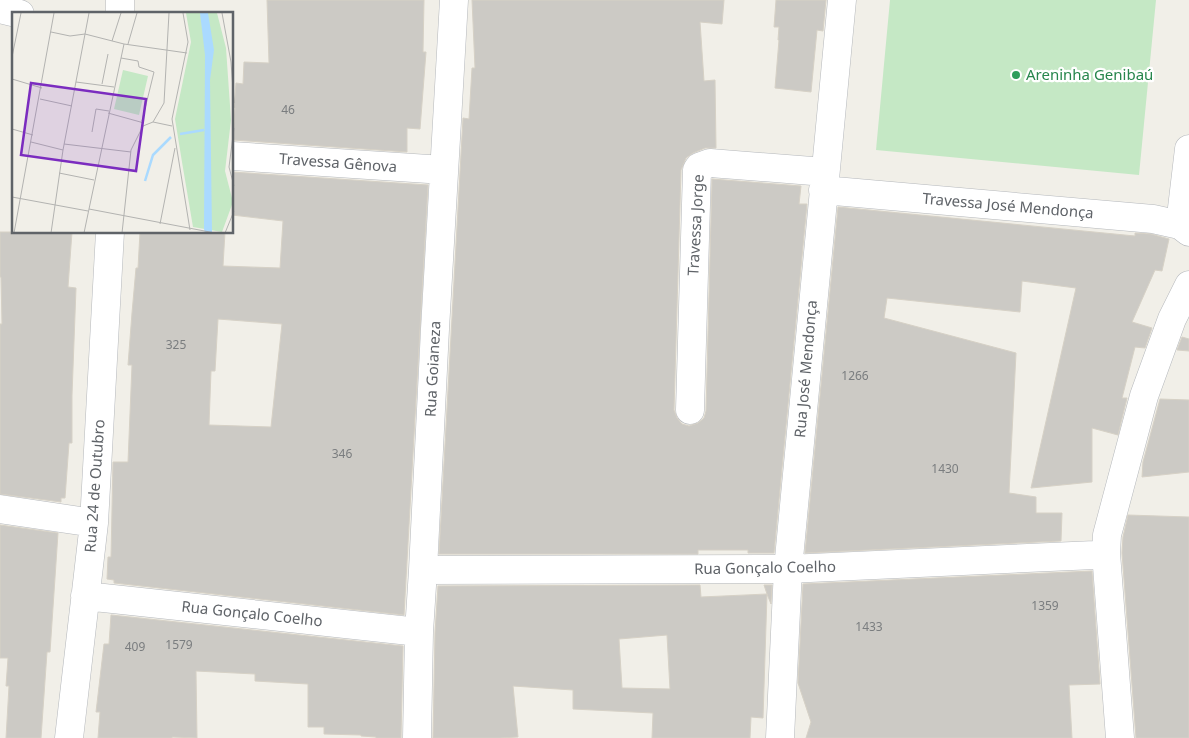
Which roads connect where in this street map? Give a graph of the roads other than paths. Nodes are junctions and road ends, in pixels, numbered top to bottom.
1 (454, 0) edge
2 (842, 0) edge
3 (1189, 149) edge
4 (234, 156) edge
5 (444, 170) junction
6 (824, 181) junction
7 (1185, 228) edge
8 (110, 234) edge
9 (1189, 285) edge
10 (690, 410) dead end
11 (0, 509) edge
12 (94, 523) junction
13 (1106, 553) junction
14 (788, 569) junction
15 (424, 570) junction
16 (85, 596) junction
17 (418, 632) junction
18 (69, 738) edge
19 (417, 738) edge
20 (780, 738) edge
21 (1120, 738) edge

1 - 5 street, Rua Goianeza
2 - 6 street, Rua José Mendonça
3 - 7 street
4 - 5 street, Travessa Gênova
5 - 15 street, Rua Goianeza
6 - 7 street, Travessa José Mendonça
6 - 10 street, Travessa Jorge
6 - 14 street, Rua José Mendonça
8 - 12 street, Rua 24 de Outubro
9 - 13 street
11 - 12 street
12 - 16 street, Rua 24 de Outubro
13 - 14 street, Rua Gonçalo Coelho
13 - 21 street
14 - 15 street, Rua Gonçalo Coelho
14 - 20 street, Rua José Mendonça
15 - 17 street, Rua Goianeza
16 - 17 street, Rua Gonçalo Coelho
16 - 18 street, Rua 24 de Outubro
17 - 19 street, Rua Goianeza

